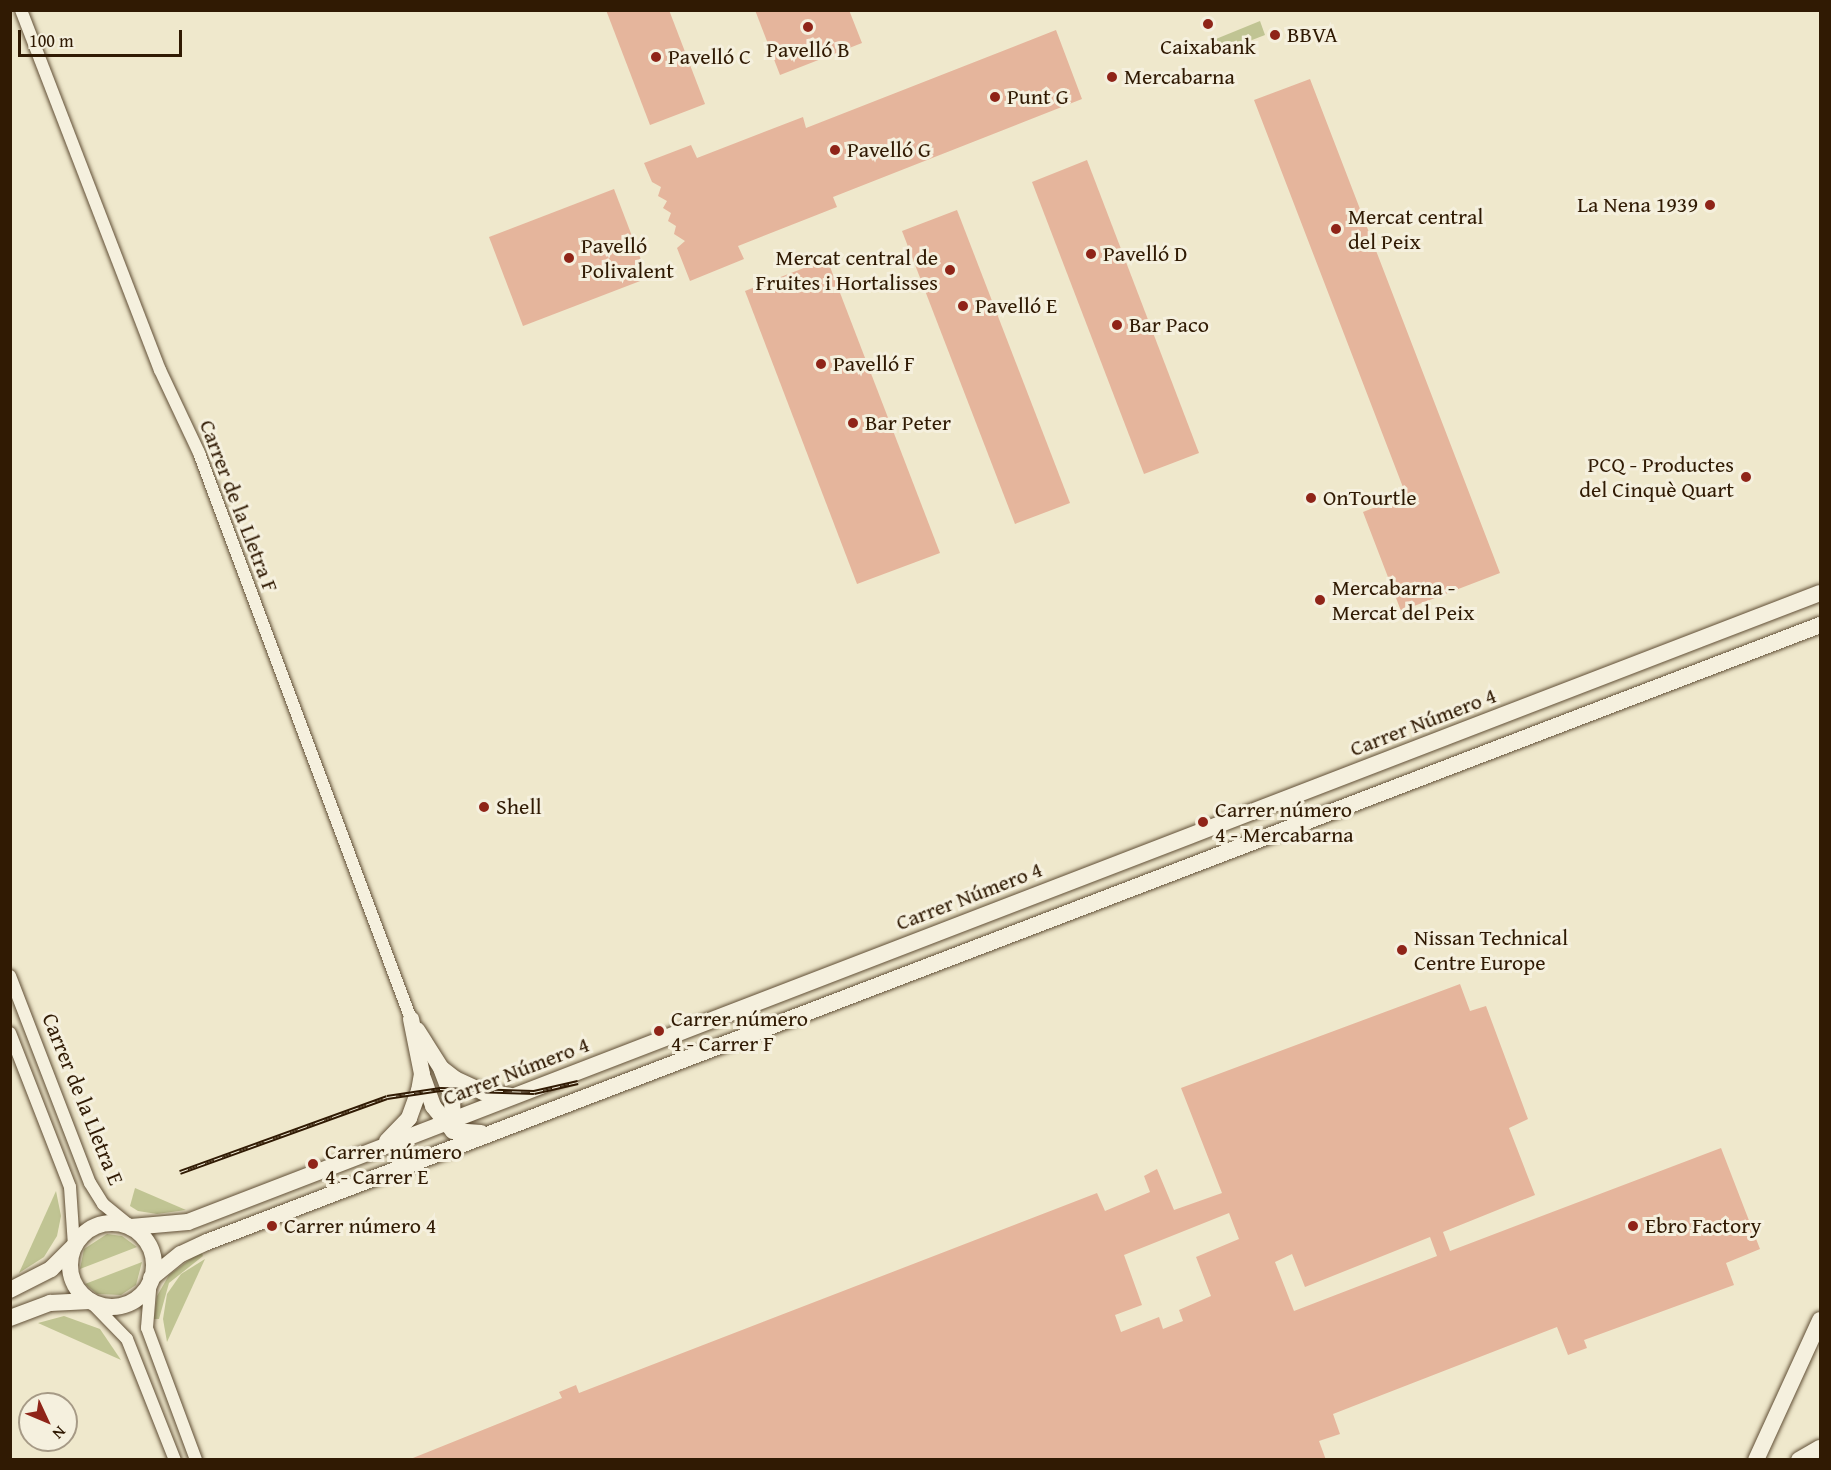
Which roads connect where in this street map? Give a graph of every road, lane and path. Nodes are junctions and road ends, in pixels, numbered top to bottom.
1 (21, 10) edge
2 (1821, 592) edge
3 (1821, 625) edge
4 (10, 976) edge
5 (411, 1019) junction
6 (10, 1033) edge
7 (441, 1068) junction
8 (422, 1074) junction
9 (515, 1095) junction
10 (450, 1124) junction
11 (494, 1132) junction
12 (380, 1148) junction
13 (434, 1155) junction
14 (131, 1227) junction
15 (74, 1245) junction
16 (151, 1278) junction
17 (10, 1290) edge
18 (90, 1301) junction
19 (10, 1318) edge
20 (1821, 1320) edge
21 (1788, 1393) junction
22 (1821, 1448) edge
23 (174, 1460) edge
24 (196, 1460) edge
25 (1756, 1460) edge
26 (1766, 1460) edge
27 (1799, 1460) edge

1 - 5 street, Carrer de la Lletra F
2 - 9 street, Carrer Número 4
3 - 11 street
4 - 14 street, Carrer de la Lletra E
5 - 7 street
5 - 8 street
6 - 15 street, Carrer de la Lletra E
7 - 9 street
7 - 10 street
8 - 10 street
8 - 12 street
9 - 10 street, Carrer Número 4
10 - 11 street
10 - 12 street, Carrer Número 4
10 - 13 street
11 - 13 street
12 - 14 street, Carrer Número 4
13 - 16 street
14 - 15 street
14 - 16 street
15 - 17 street
15 - 18 street
16 - 18 street
16 - 24 street
18 - 19 street
18 - 23 street
20 - 21 street
21 - 25 street
21 - 26 street
22 - 27 street

